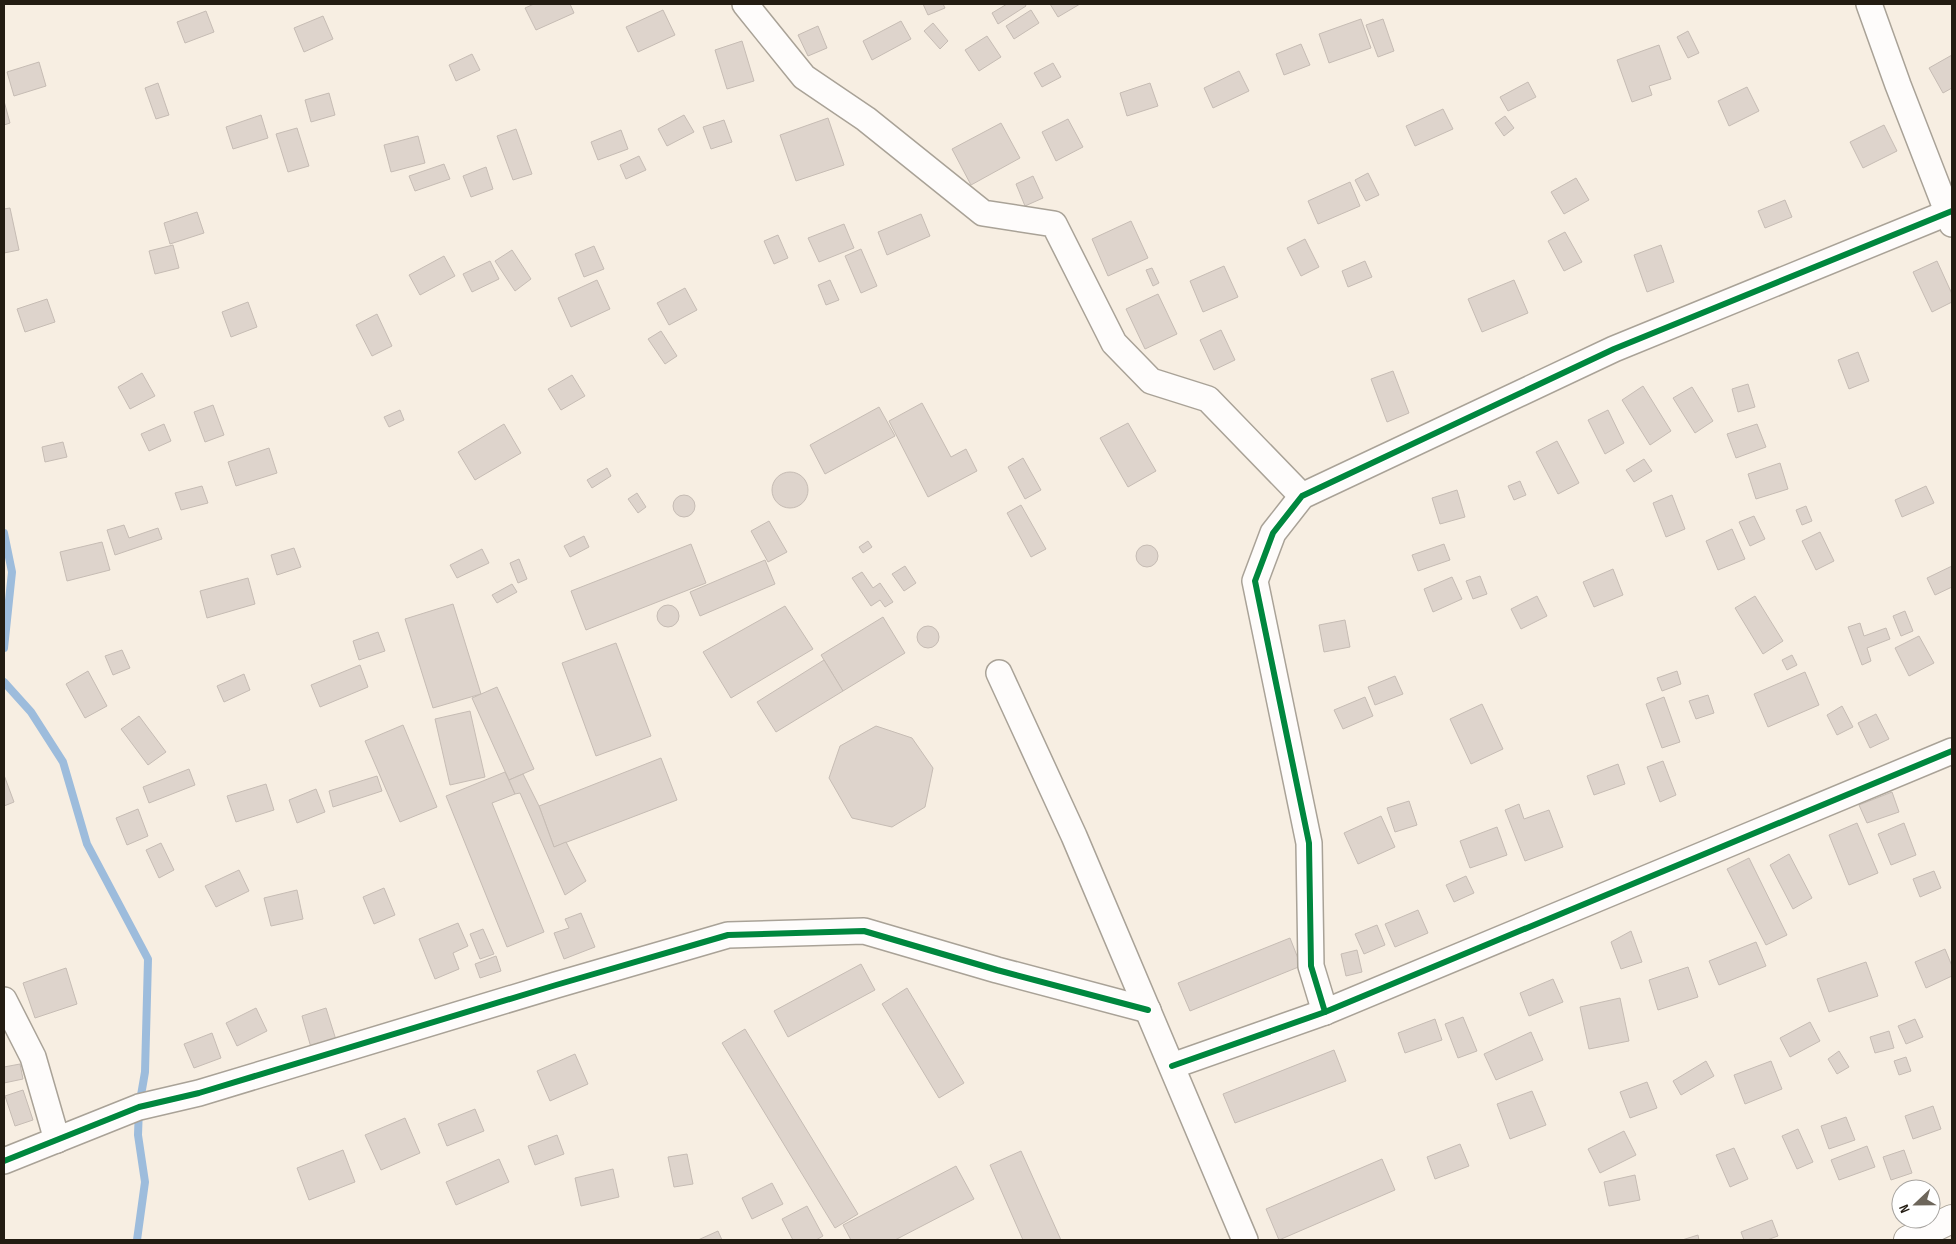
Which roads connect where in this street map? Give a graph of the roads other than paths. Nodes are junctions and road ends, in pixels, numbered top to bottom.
1 (745, 4) edge
2 (1870, 4) edge
3 (1951, 216) edge
4 (1302, 496) junction
5 (999, 673) dead end
6 (1952, 751) edge
7 (4, 1000) edge
8 (1148, 1010) junction
9 (1325, 1012) junction
10 (1172, 1066) junction
11 (57, 1140) junction
12 (4, 1161) edge
13 (1952, 1219) edge
14 (1244, 1240) edge
15 (1908, 1240) edge

1 - 4 street
2 - 3 street
3 - 4 street
4 - 9 street
5 - 8 street
6 - 9 street
7 - 11 street
8 - 10 street
8 - 11 street
9 - 10 street
10 - 14 street
11 - 12 street
13 - 15 main road

